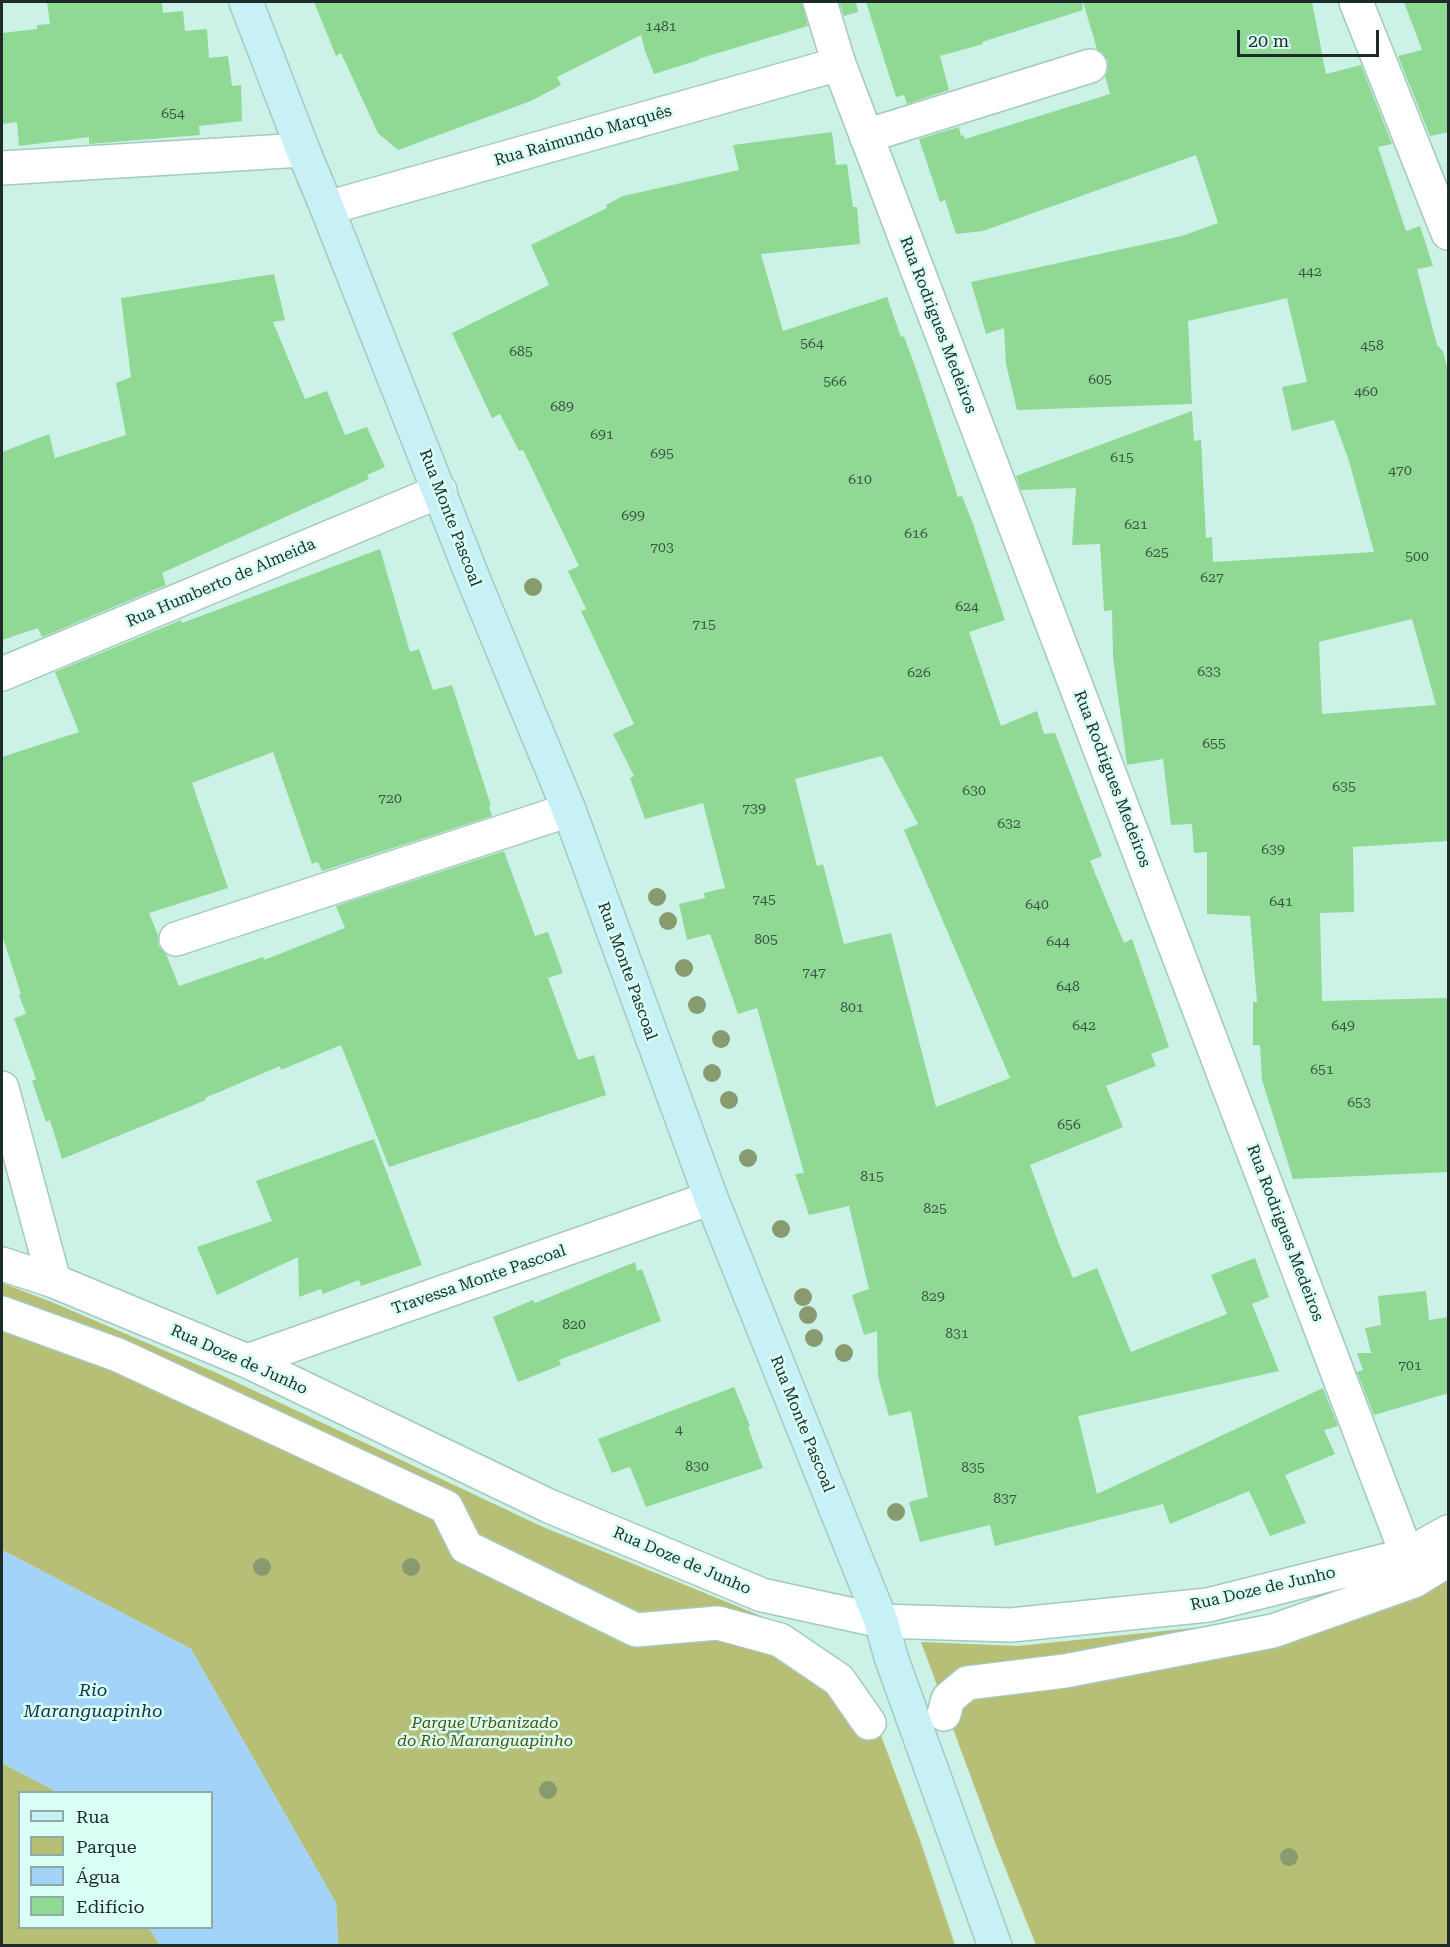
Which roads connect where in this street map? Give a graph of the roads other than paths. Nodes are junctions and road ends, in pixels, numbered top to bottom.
1 (246, 2) edge
2 (820, 2) edge
3 (1356, 2) edge
4 (839, 64) junction
5 (1090, 66) dead end
6 (866, 136) junction
7 (303, 150) junction
8 (2, 168) edge
9 (327, 208) junction
10 (1449, 233) edge
11 (440, 491) junction
12 (2, 674) edge
13 (569, 810) junction
14 (176, 939) dead end
15 (2, 1088) edge
16 (711, 1198) junction
17 (2, 1264) edge
18 (54, 1281) junction
19 (2, 1313) edge
20 (247, 1361) junction
21 (1449, 1532) edge
22 (1407, 1555) junction
23 (1449, 1560) edge
24 (881, 1621) junction
25 (944, 1714) dead end
26 (869, 1723) dead end
27 (995, 1946) edge

1 - 7 street, Rua Monte Pascoal
2 - 4 street, Rua Rodrigues Medeiros
3 - 10 street
4 - 6 street, Rua Rodrigues Medeiros
4 - 9 street, Rua Raimundo Marquês
5 - 6 street
6 - 22 street, Rua Rodrigues Medeiros
7 - 8 street
7 - 9 street, Rua Monte Pascoal
9 - 11 street, Rua Monte Pascoal
11 - 12 street, Rua Humberto de Almeida
11 - 13 street, Rua Monte Pascoal
13 - 14 street
13 - 16 street, Rua Monte Pascoal
15 - 18 street
16 - 20 street, Travessa Monte Pascoal
16 - 24 street, Rua Monte Pascoal
17 - 18 street, Rua Doze de Junho
18 - 20 street, Rua Doze de Junho
19 - 26 street
20 - 24 street, Rua Doze de Junho
21 - 22 street, Rua Doze de Junho
22 - 24 street, Rua Doze de Junho
23 - 25 street
24 - 27 street, Rua Monte Pascoal

